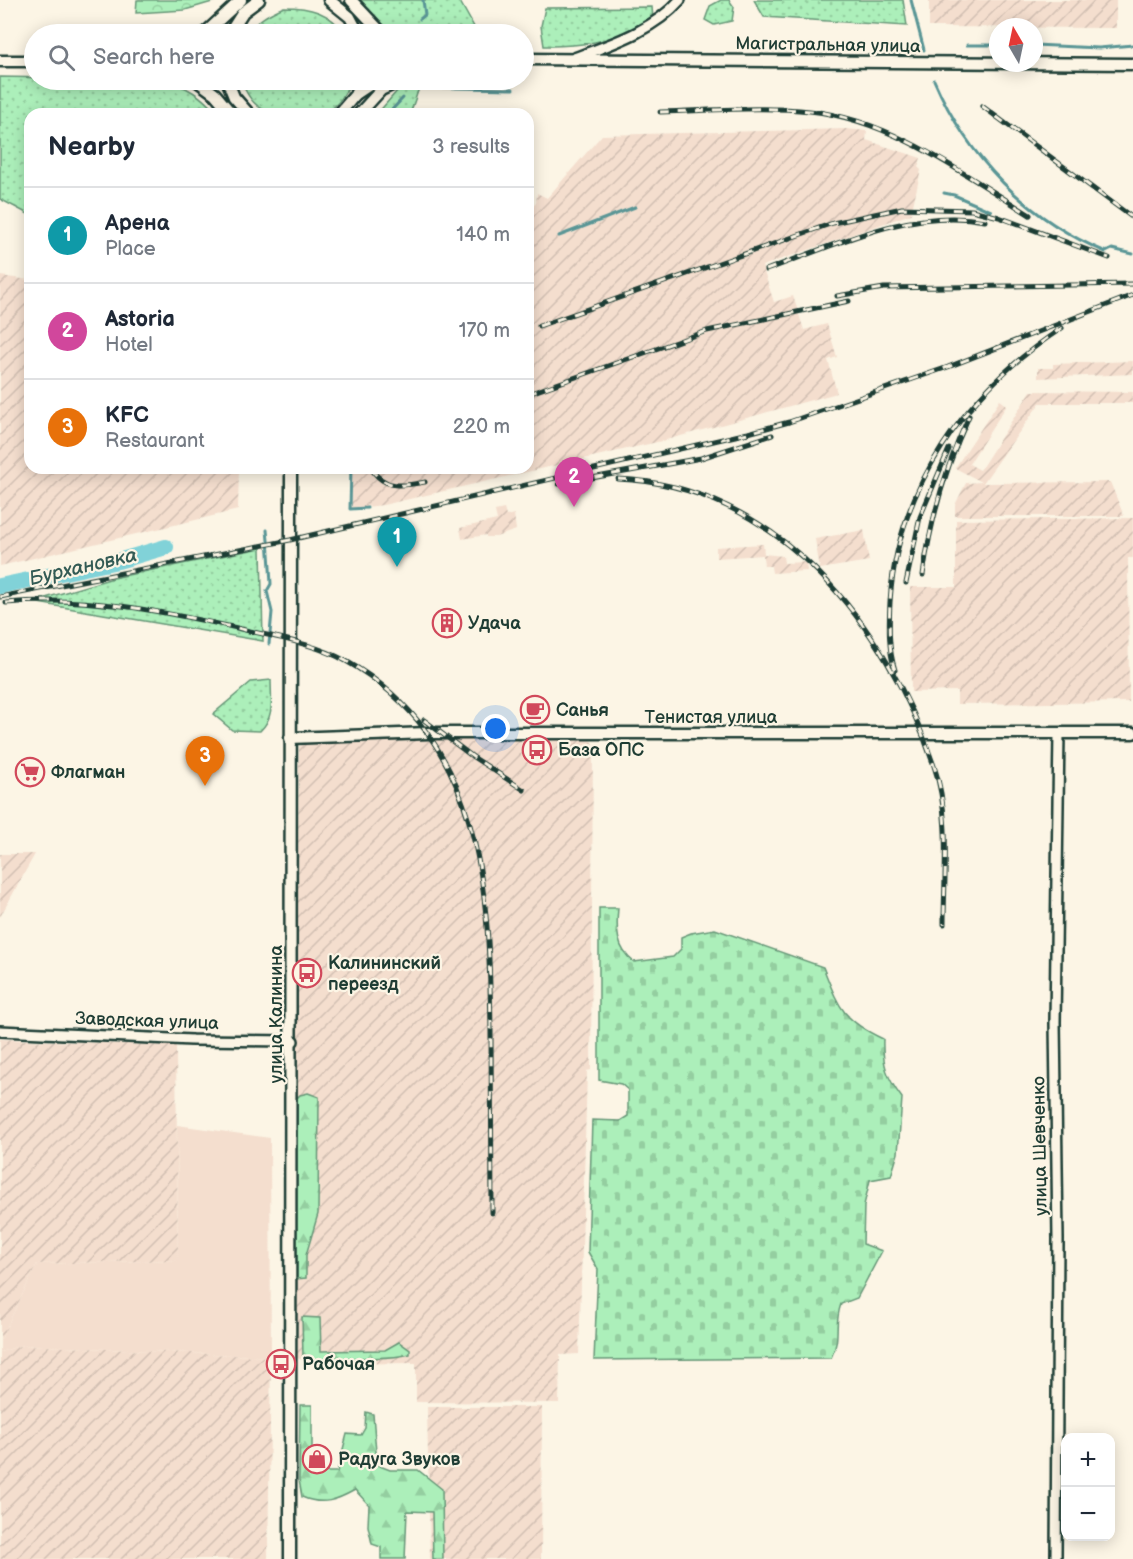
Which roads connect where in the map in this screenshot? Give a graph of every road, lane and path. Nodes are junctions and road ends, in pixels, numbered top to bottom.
1 (241, 0) edge
2 (259, 0) edge
3 (351, 0) edge
4 (681, 0) edge
5 (333, 2) edge
6 (215, 24) edge
7 (235, 24) edge
8 (354, 24) edge
9 (374, 24) edge
10 (574, 58) junction
11 (534, 59) edge
12 (0, 61) edge
13 (24, 61) edge
14 (1133, 63) edge
15 (210, 90) edge
16 (232, 90) edge
17 (357, 90) edge
18 (362, 90) edge
19 (381, 90) edge
20 (356, 94) junction
21 (227, 108) edge
22 (245, 108) edge
23 (344, 108) edge
24 (364, 108) edge
25 (291, 474) edge
26 (1059, 733) junction
27 (1133, 733) edge
28 (290, 738) junction
29 (0, 1031) edge
30 (293, 1041) junction
31 (290, 1559) edge
32 (1056, 1559) edge

1 - 6 main road
2 - 7 main road
3 - 9 main road
4 - 10 street
5 - 8 main road
10 - 11 main road, Магистральная улица
10 - 14 main road, Магистральная улица
12 - 13 main road
15 - 21 main road
16 - 22 main road
17 - 20 main road
18 - 20 main road
19 - 24 main road
20 - 23 main road
25 - 28 main road, улица Калинина
26 - 27 main road, Тенистая улица
26 - 28 main road, Тенистая улица
26 - 32 street, улица Шевченко
28 - 30 main road, улица Калинина
29 - 30 street, Заводская улица
30 - 31 main road, улица Калинина

